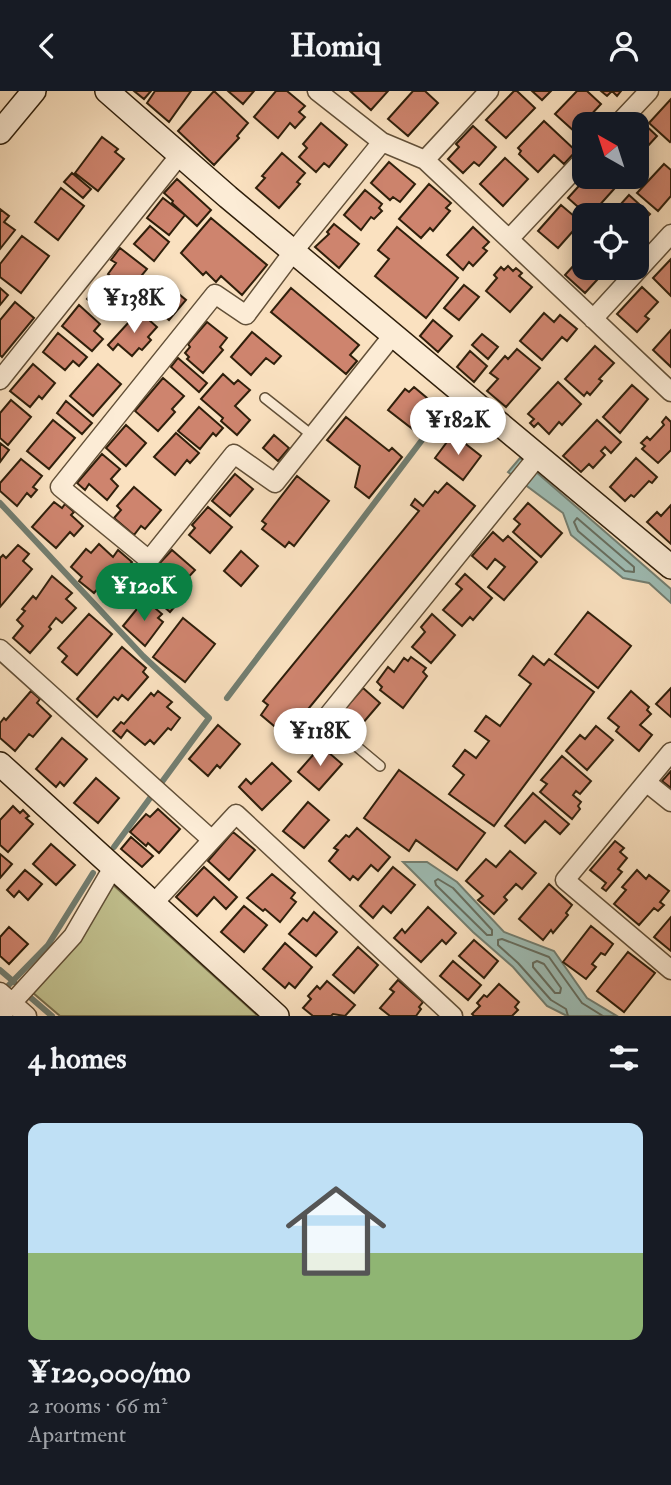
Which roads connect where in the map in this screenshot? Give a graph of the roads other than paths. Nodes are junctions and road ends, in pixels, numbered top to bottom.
1 (34, 91) edge
2 (107, 91) edge
3 (489, 91) edge
4 (649, 91) edge
5 (321, 92) edge
6 (629, 112) edge
7 (0, 132) edge
8 (382, 142) junction
9 (179, 156) junction
10 (425, 160) junction
11 (572, 172) edge
12 (671, 234) edge
13 (509, 239) junction
14 (293, 252) junction
15 (593, 319) junction
16 (393, 335) junction
17 (0, 380) edge
18 (671, 392) edge
19 (265, 398) dead end
20 (313, 436) junction
21 (535, 460) junction
22 (149, 560) junction
23 (671, 568) edge
24 (136, 576) dead end
25 (0, 649) edge
26 (325, 720) junction
27 (309, 740) dead end
28 (671, 752) edge
29 (0, 764) edge
30 (380, 766) dead end
31 (646, 782) junction
32 (671, 802) edge
33 (212, 840) junction
34 (115, 869) junction
35 (153, 904) junction
36 (671, 970) edge
37 (10, 998) edge
38 (27, 1016) edge
39 (277, 1016) edge
40 (453, 1016) edge

1 - 7 street
2 - 9 street
3 - 10 street
4 - 6 street
5 - 8 street
8 - 10 street
8 - 14 street
9 - 14 street
9 - 17 street
10 - 13 street
11 - 13 street
12 - 15 street
13 - 15 street
14 - 16 street
14 - 22 street
15 - 18 street
16 - 20 street
16 - 21 street
19 - 20 lane
20 - 22 street
21 - 23 street
21 - 26 street
22 - 24 lane
25 - 33 street
26 - 27 street
26 - 30 lane
28 - 31 street
29 - 34 street
31 - 32 street
31 - 36 street
33 - 35 street
33 - 40 street
34 - 35 street
34 - 37 street
35 - 39 street
37 - 38 street

